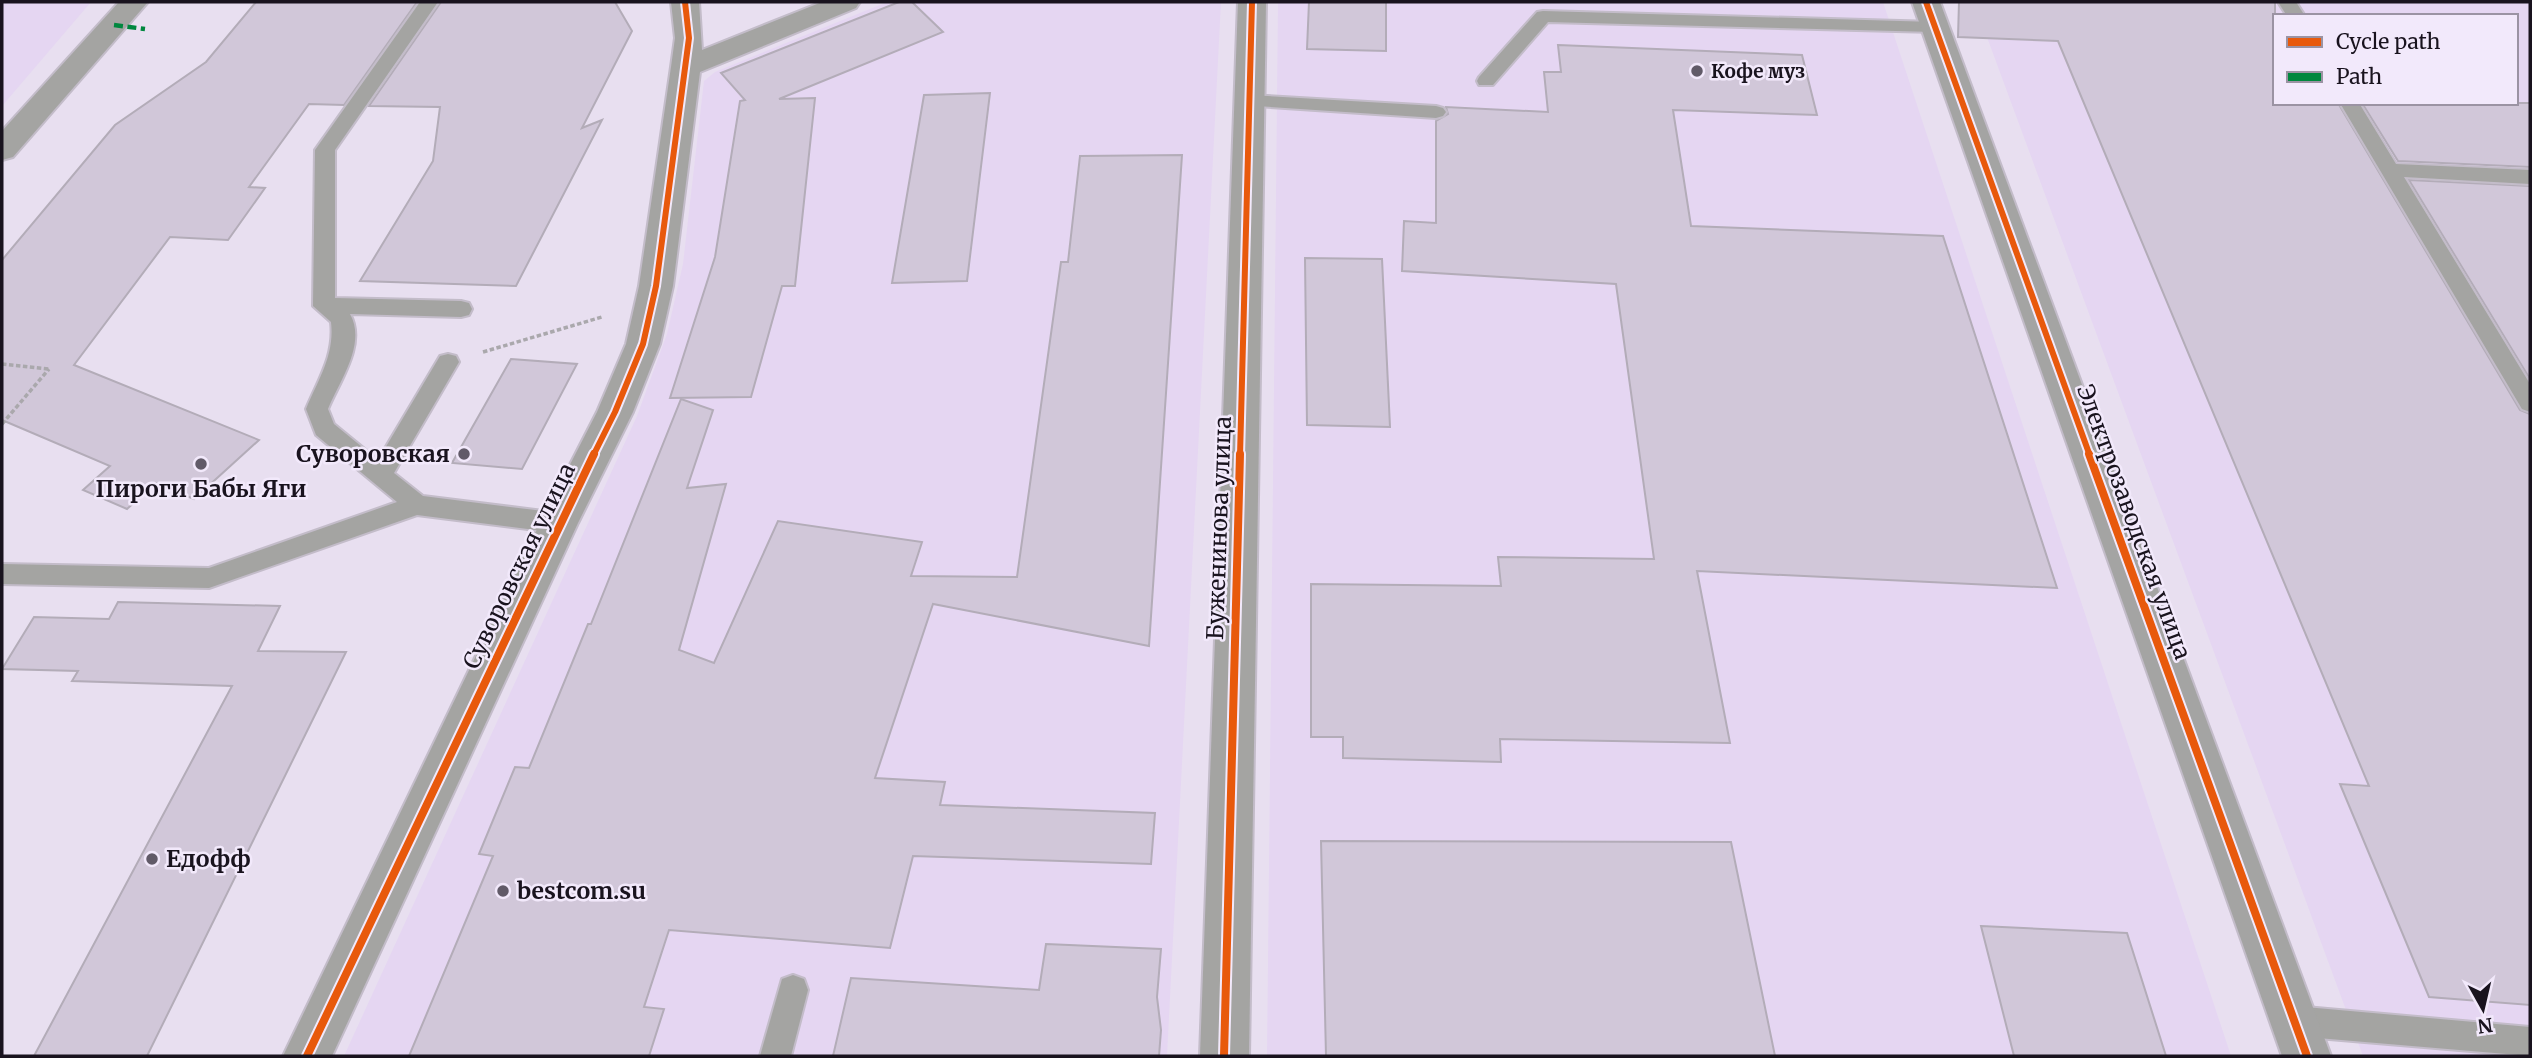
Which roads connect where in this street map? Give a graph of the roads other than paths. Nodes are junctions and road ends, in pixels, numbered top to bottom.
1 (134, 2) edge
2 (429, 2) edge
3 (685, 2) edge
4 (846, 2) edge
5 (1252, 2) edge
6 (1930, 15) edge
7 (686, 67) junction
8 (1486, 81) dead end
9 (1249, 101) junction
10 (2350, 105) edge
11 (1436, 112) dead end
12 (2, 150) edge
13 (2389, 170) junction
14 (2530, 177) edge
15 (324, 306) junction
16 (461, 309) dead end
17 (449, 362) road end
18 (2530, 402) edge
19 (381, 475) junction
20 (417, 505) junction
21 (559, 523) junction
22 (2, 574) edge
23 (793, 990) dead end
24 (2300, 1039) edge
25 (2530, 1043) edge
26 (307, 1056) edge
27 (775, 1056) edge
28 (1224, 1056) edge

1 - 12 street
2 - 15 lane
3 - 7 street, Суворовская улица
4 - 7 street
5 - 9 street, Буженинова улица
6 - 8 lane
6 - 24 street, Электрозаводская улица
7 - 21 street, Суворовская улица
9 - 11 lane
9 - 28 street, Буженинова улица
10 - 13 lane
13 - 14 lane
13 - 18 lane
15 - 16 lane
15 - 19 lane
17 - 19 lane
19 - 20 lane
20 - 21 lane
20 - 22 lane
21 - 26 street, Суворовская улица
23 - 27 lane
24 - 25 lane

